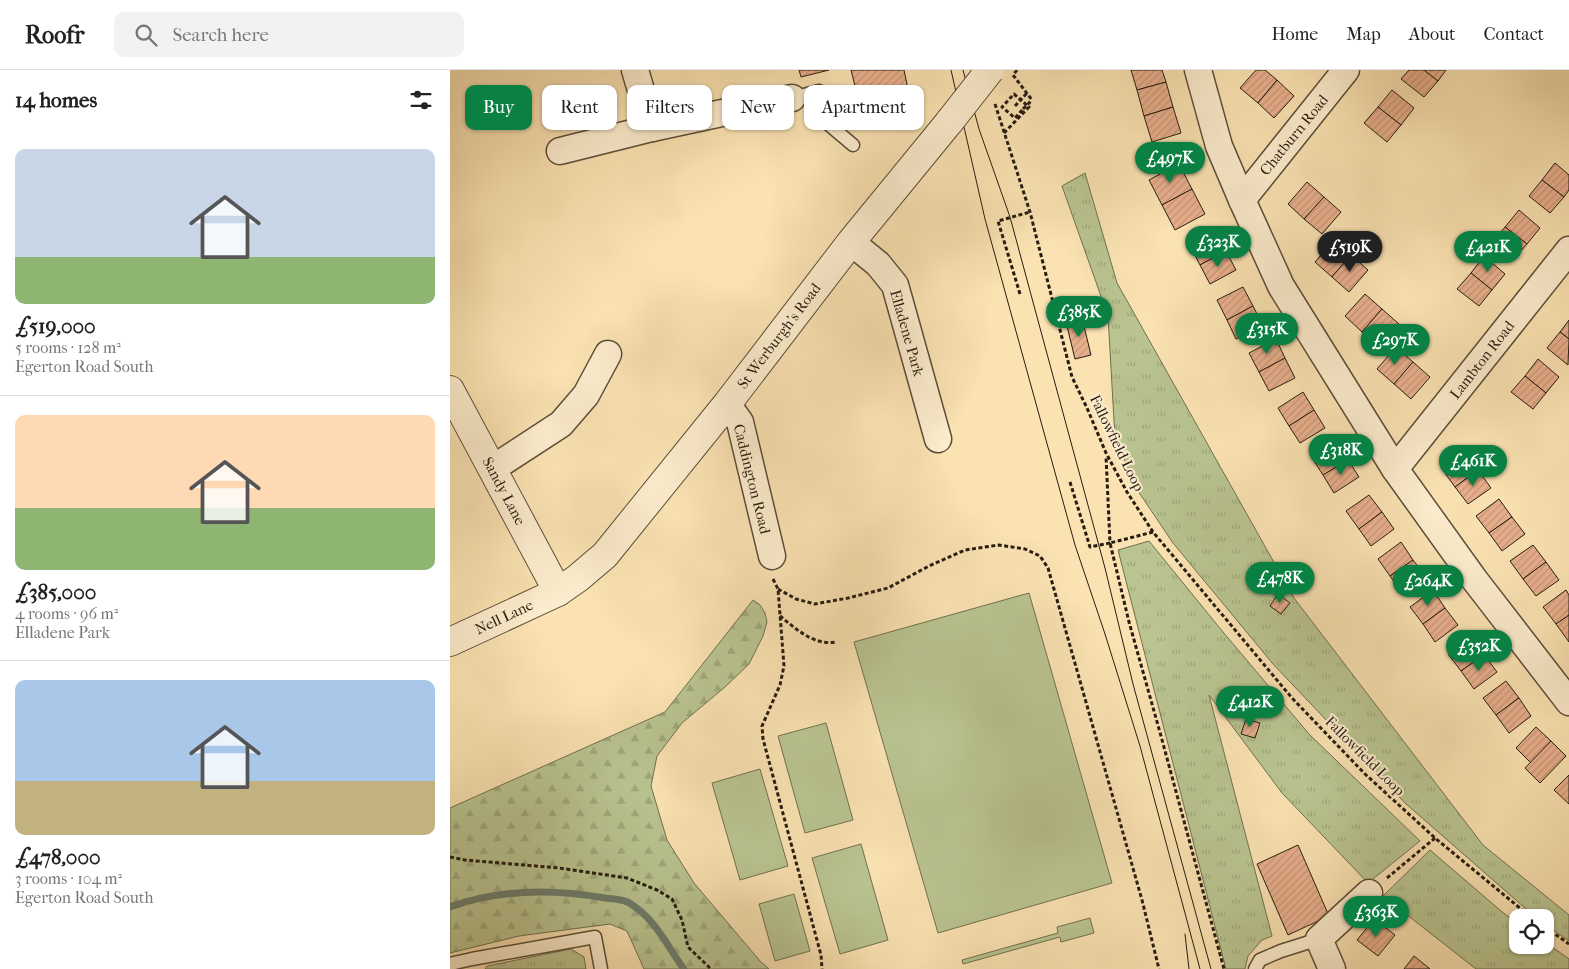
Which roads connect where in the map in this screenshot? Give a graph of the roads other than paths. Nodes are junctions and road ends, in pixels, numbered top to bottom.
1 (635, 70) edge
2 (1198, 70) edge
3 (1346, 70) edge
4 (992, 83) edge
5 (639, 85) edge
6 (794, 97) edge
7 (644, 130) edge
8 (853, 144) dead end
9 (560, 151) dead end
10 (1242, 200) junction
11 (851, 242) junction
12 (1569, 250) edge
13 (608, 354) dead end
14 (450, 390) edge
15 (727, 404) junction
16 (457, 419) edge
17 (938, 439) dead end
18 (492, 469) junction
19 (1395, 469) junction
20 (772, 556) road end
21 (558, 592) junction
22 (450, 642) edge
23 (1569, 702) edge
24 (1370, 893) road end
25 (1319, 939) junction
26 (450, 964) edge
27 (600, 969) edge
28 (1255, 969) edge
29 (1332, 969) edge

1 - 5 street
2 - 10 street
3 - 10 street, Chatburn Road
4 - 11 street, St Werburgh's Road, bridge
6 - 8 lane
7 - 9 street
10 - 19 street
11 - 15 street, St Werburgh's Road
11 - 17 street, Elladene Park
12 - 19 street, Lambton Road
13 - 18 street
14 - 16 street, Sandy Lane
15 - 20 street, Caddington Road
15 - 21 street, St Werburgh's Road
16 - 18 street, Sandy Lane
18 - 21 street, Sandy Lane
19 - 23 street
21 - 22 street, Nell Lane
24 - 25 street
25 - 28 lane
25 - 29 street
26 - 27 lane

